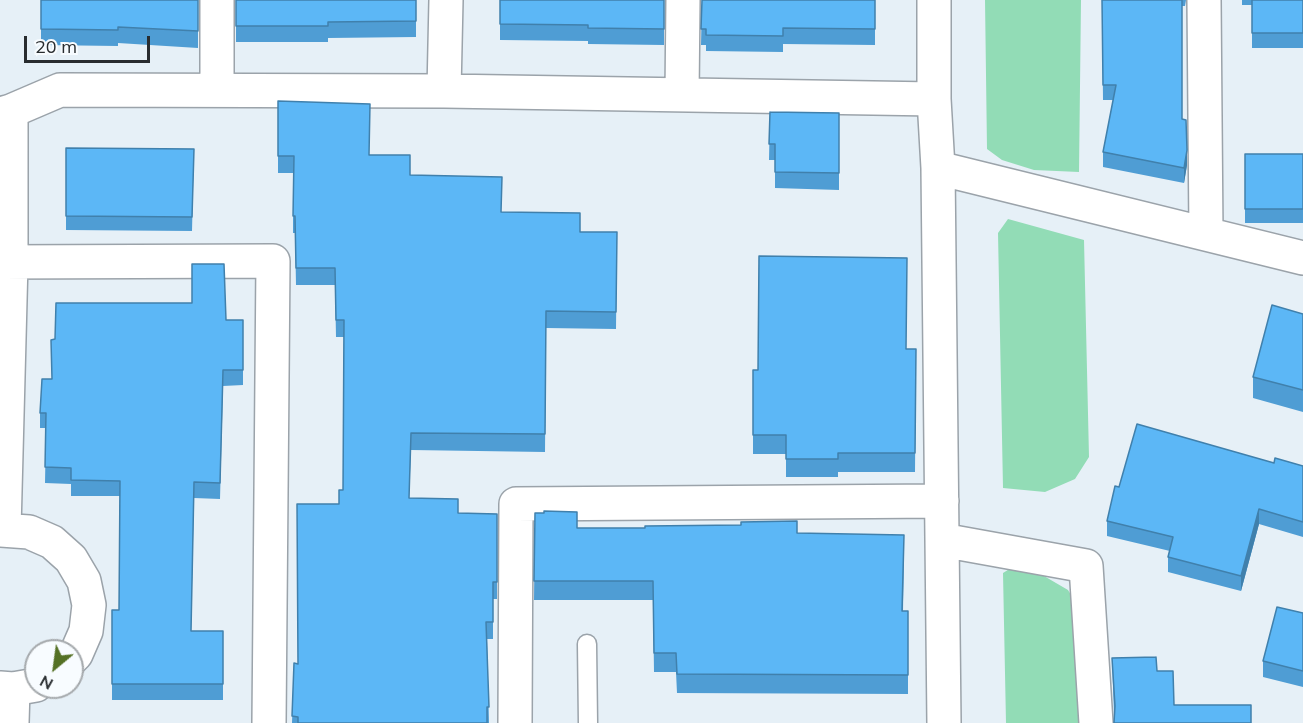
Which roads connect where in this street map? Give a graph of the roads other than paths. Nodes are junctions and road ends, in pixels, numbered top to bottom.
1 (217, 0) edge
2 (446, 0) edge
3 (682, 0) edge
4 (934, 0) edge
5 (1204, 0) edge
6 (217, 89) junction
7 (444, 91) junction
8 (682, 95) junction
9 (933, 99) junction
10 (6, 113) edge
11 (938, 168) junction
12 (1206, 234) junction
13 (1303, 258) edge
14 (6, 262) edge
15 (942, 501) junction
16 (2, 530) edge
17 (942, 540) junction
18 (82, 639) edge
19 (588, 644) dead end
20 (16, 687) edge
21 (12, 723) edge
22 (269, 723) edge
23 (515, 723) edge
24 (588, 723) edge
25 (944, 723) edge
26 (1095, 723) edge

1 - 6 street
2 - 7 street
3 - 8 street
4 - 9 street
5 - 12 street
6 - 7 street
6 - 10 street
7 - 8 street
8 - 9 street
9 - 11 street
10 - 14 street
11 - 12 street
11 - 15 street
12 - 13 street
14 - 16 street
14 - 22 street
15 - 17 street
15 - 23 street
16 - 18 street
17 - 25 street
17 - 26 street
19 - 24 lane
20 - 21 street

